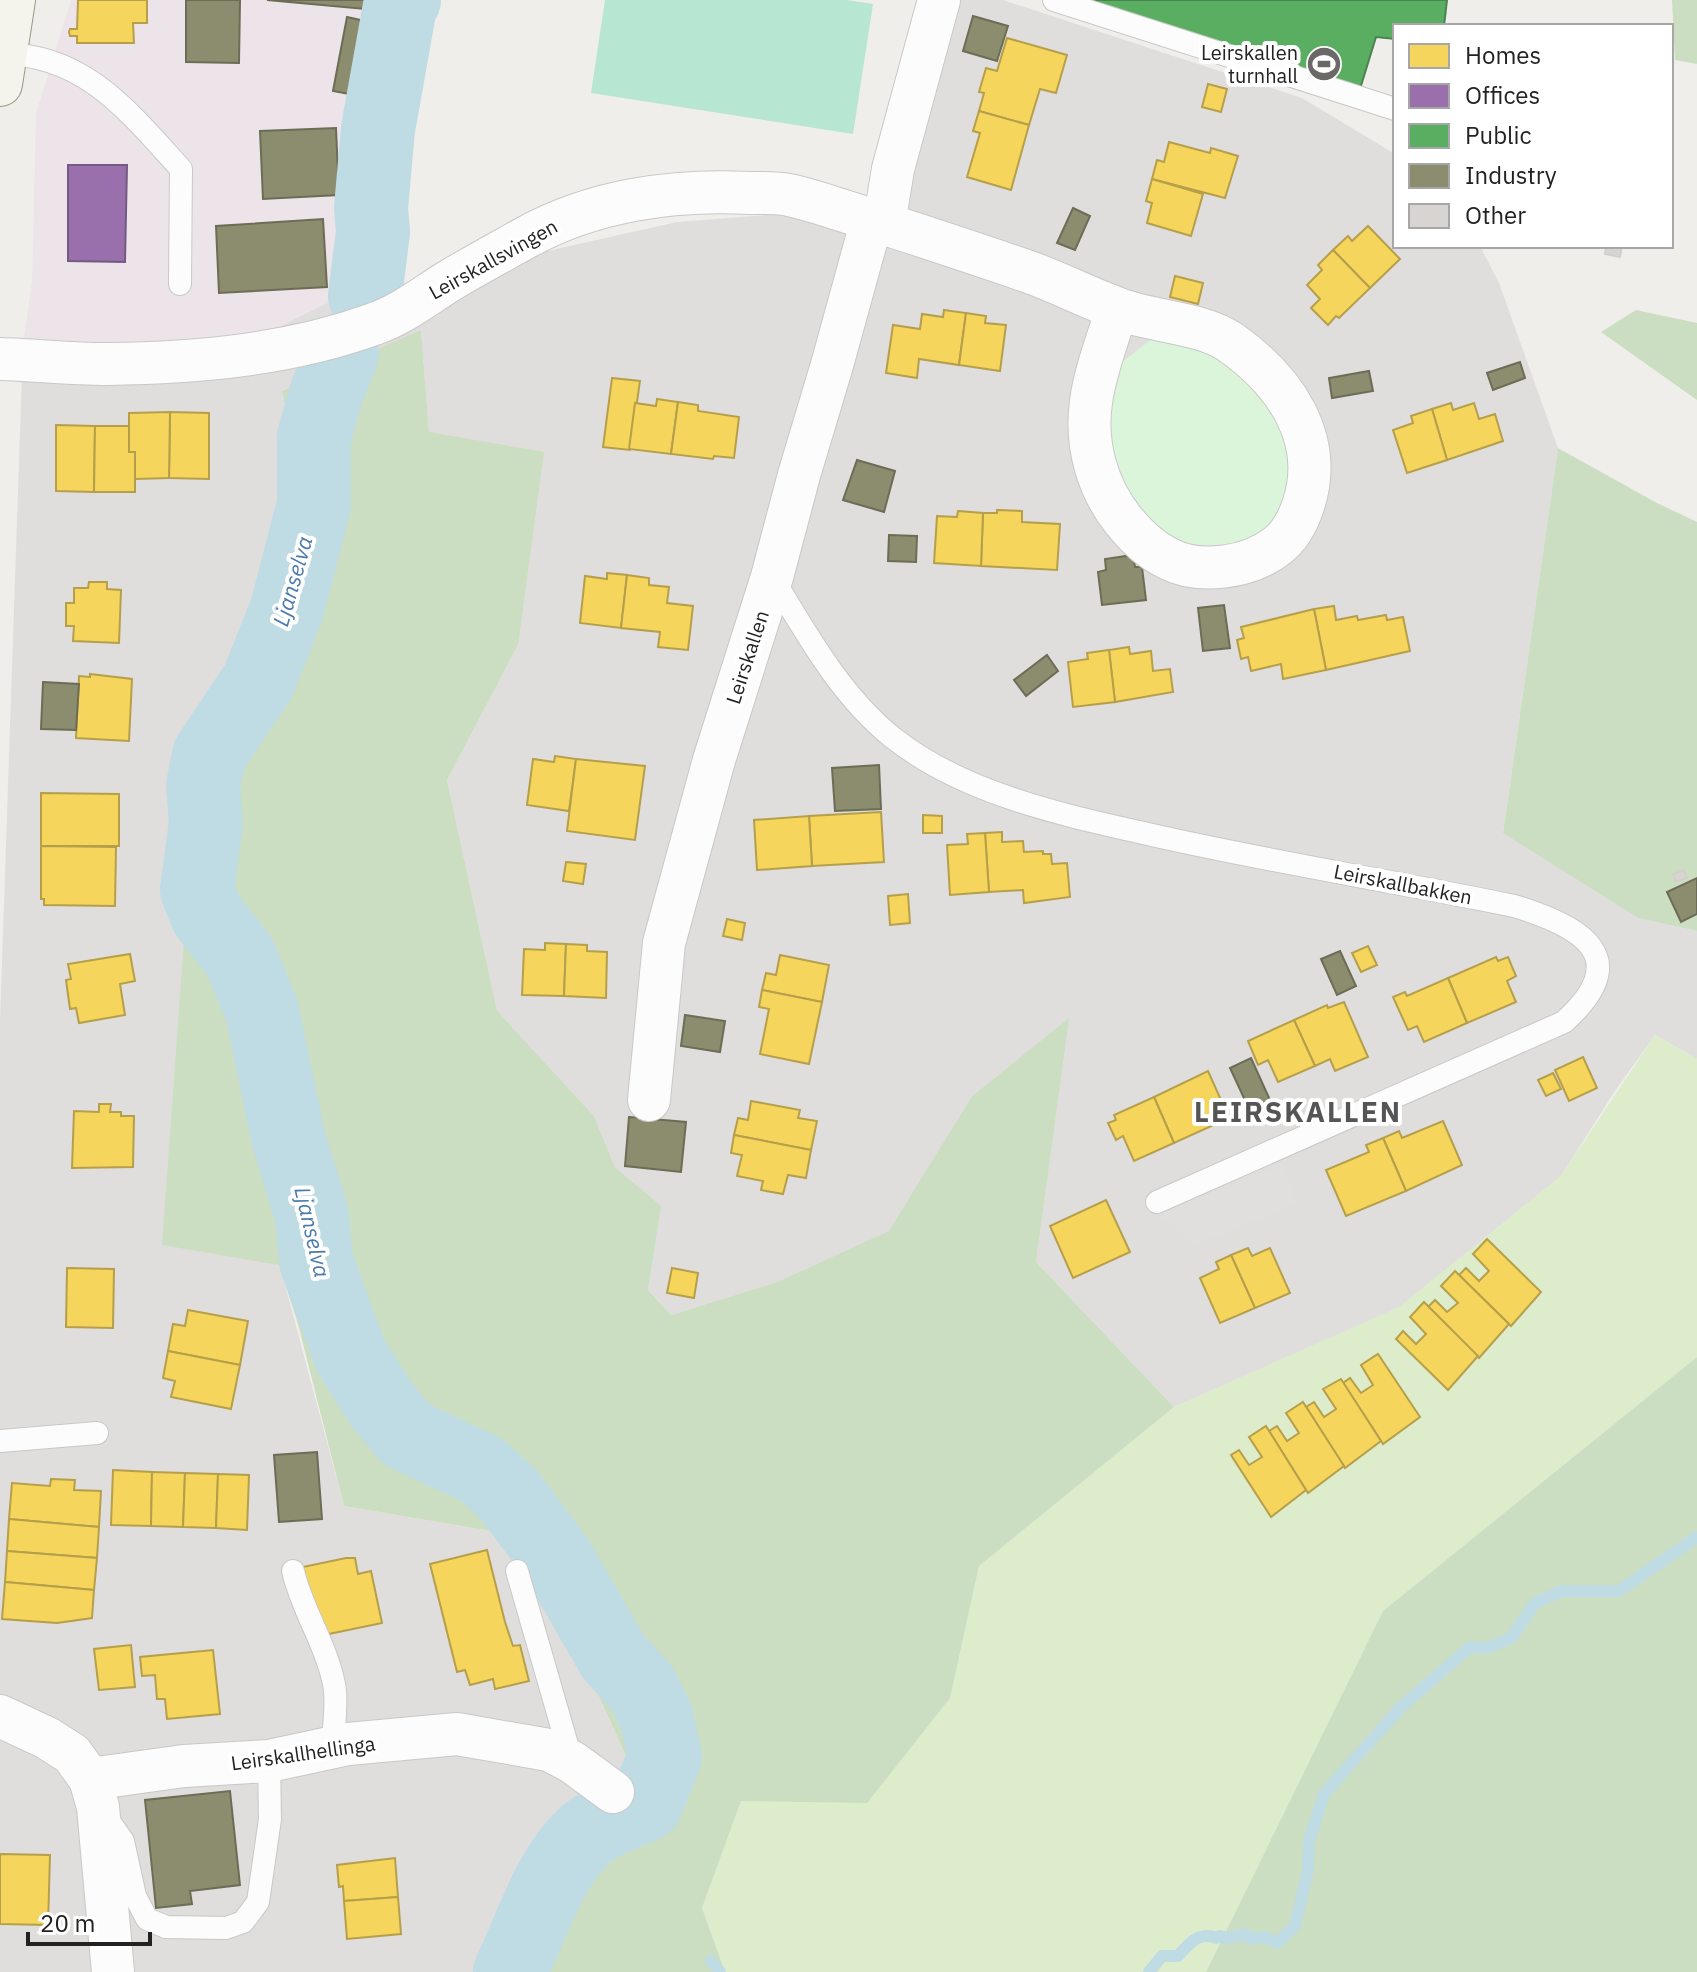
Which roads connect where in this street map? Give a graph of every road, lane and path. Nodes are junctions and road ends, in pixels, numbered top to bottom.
1 (13, 0) edge
2 (939, 0) edge
3 (1054, 0) edge
4 (2, 64) edge
5 (1393, 108) edge
6 (878, 222) junction
7 (180, 284) dead end
8 (1117, 309) junction
9 (0, 359) edge
10 (772, 577) junction
11 (649, 1100) dead end
12 (1157, 1202) dead end
13 (97, 1433) dead end
14 (0, 1441) edge
15 (293, 1571) dead end
16 (517, 1571) dead end
17 (0, 1716) edge
18 (333, 1747) junction
19 (269, 1761) junction
20 (572, 1762) junction
21 (613, 1792) dead end
22 (94, 1793) junction
23 (113, 1972) edge

1 - 4 main road
2 - 6 street, Leirskallen
3 - 5 lane
4 - 7 lane
6 - 8 street, Leirskallsvingen
6 - 9 street, Leirskallsvingen
6 - 10 street, Leirskallen
8 - 8 street, Leirskallsvingen
10 - 11 street, Leirskallen
10 - 12 lane, Leirskallbakken
13 - 14 lane
15 - 18 lane
16 - 20 lane
17 - 22 street
18 - 19 street, Leirskallhellinga
18 - 20 street, Leirskallhellinga
19 - 22 street, Leirskallhellinga
19 - 22 lane
20 - 21 street, Leirskallhellinga
22 - 23 street

